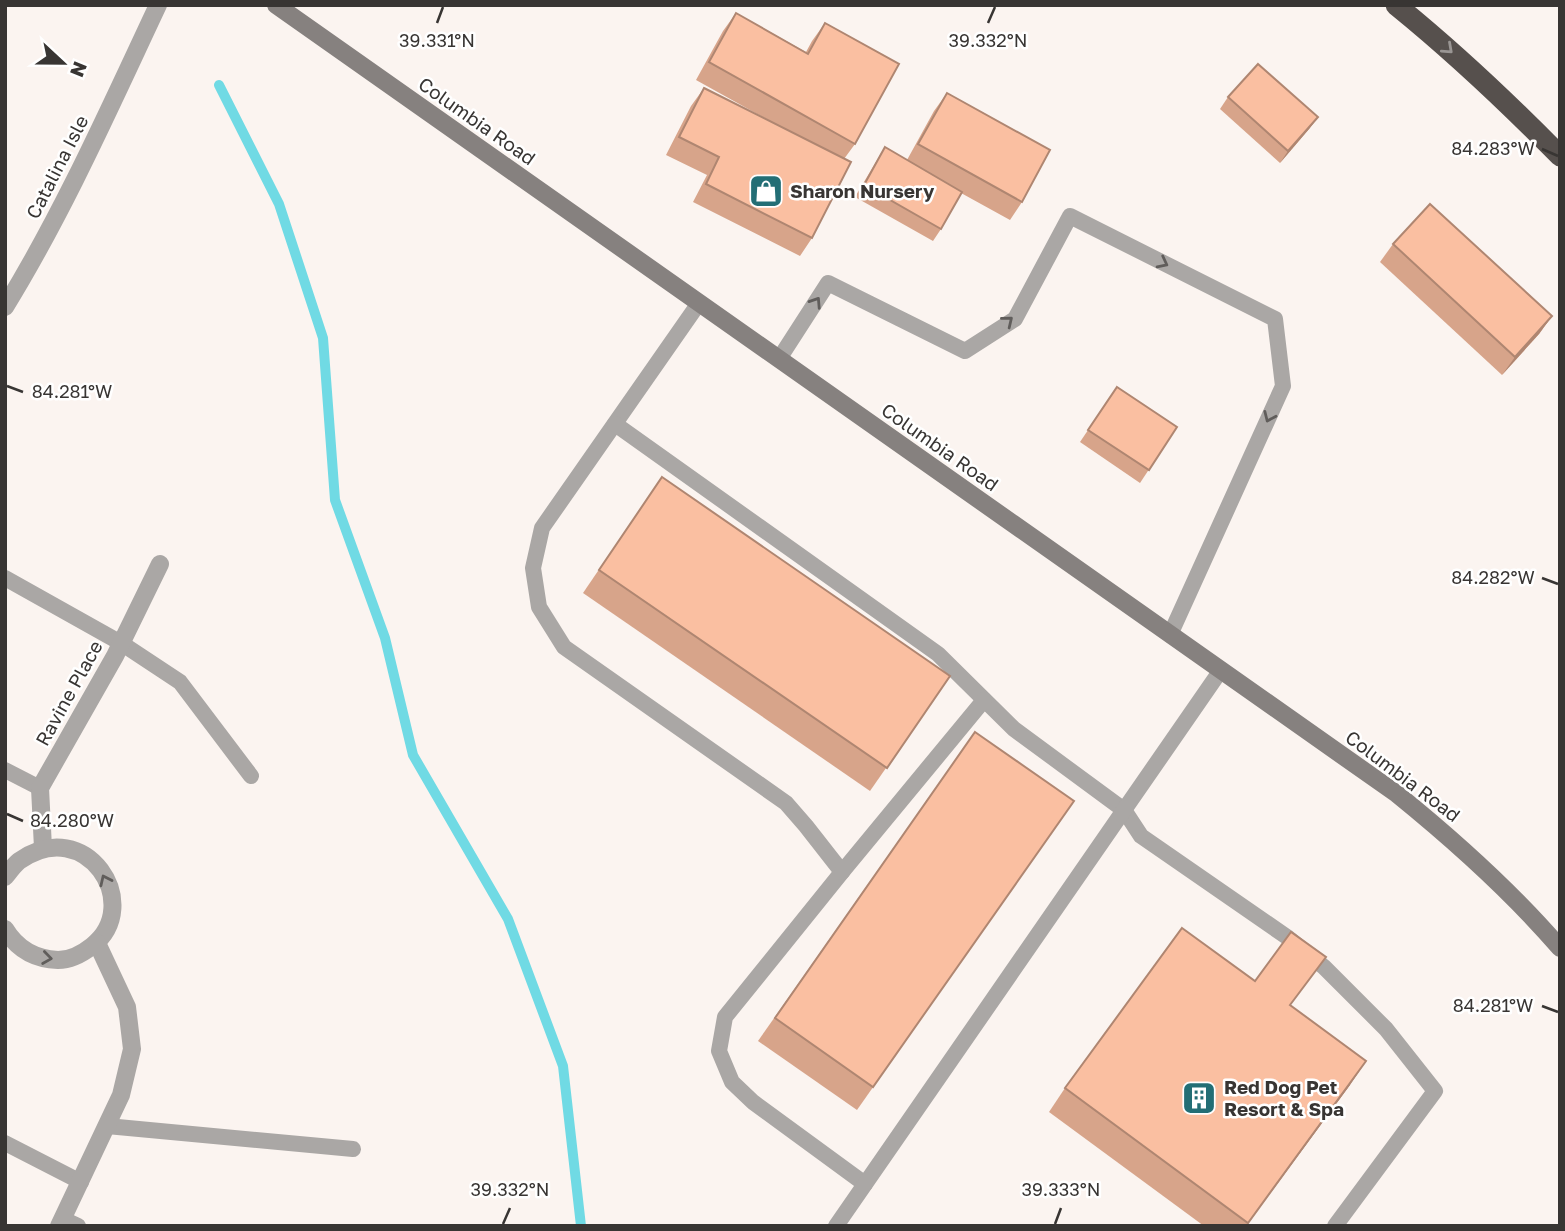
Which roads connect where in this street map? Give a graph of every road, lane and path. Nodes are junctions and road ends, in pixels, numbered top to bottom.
1 (158, 5) edge
2 (276, 5) edge
3 (1396, 5) edge
4 (1560, 156) edge
5 (699, 303) junction
6 (5, 307) edge
7 (779, 359) junction
8 (615, 424) junction
9 (160, 564) dead end
10 (5, 578) edge
11 (1170, 635) junction
12 (121, 643) junction
13 (1220, 670) junction
14 (984, 700) junction
15 (5, 770) edge
16 (251, 776) dead end
17 (40, 788) junction
18 (1124, 810) junction
19 (43, 848) junction
20 (842, 872) junction
21 (5, 877) edge
22 (5, 929) edge
23 (97, 943) junction
24 (1560, 948) edge
25 (107, 1126) junction
26 (5, 1143) edge
27 (353, 1149) dead end
28 (81, 1182) junction
29 (865, 1184) junction
30 (67, 1223) edge
31 (836, 1226) edge
32 (1335, 1226) edge

1 - 6 street, Catalina Isle
2 - 5 street, Columbia Road
3 -> 4 highway
5 - 7 street, Columbia Road
5 - 8 lane
7 - 11 street, Columbia Road
7 -> 11 lane
8 - 14 lane
8 - 20 lane
9 - 12 street, Ravine Place
10 - 12 lane
11 - 13 street, Columbia Road
12 - 16 lane
12 - 17 street, Ravine Place
13 - 18 lane
13 - 24 street, Columbia Road
14 - 18 lane
14 - 20 lane
15 - 17 lane
17 - 19 street
18 - 29 lane
18 - 32 lane
19 - 21 street
23 -> 19 street
20 - 29 lane
22 -> 23 street
23 - 25 street
25 - 27 lane
25 - 28 street
26 - 28 lane
28 - 30 street
29 - 31 lane

